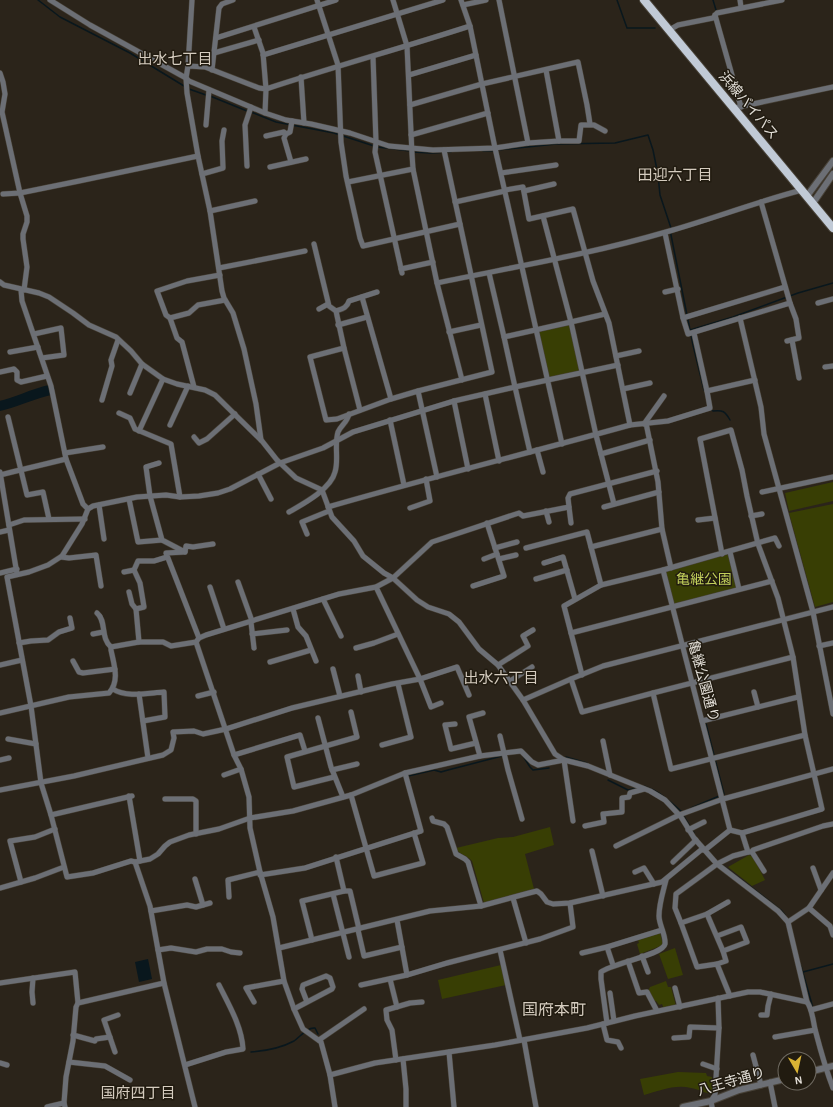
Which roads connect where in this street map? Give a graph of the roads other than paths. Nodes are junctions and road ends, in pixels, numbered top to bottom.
1 (50, 0) edge
2 (192, 0) edge
3 (336, 0) edge
4 (393, 0) edge
5 (443, 0) edge
6 (486, 0) edge
7 (499, 0) edge
8 (644, 0) edge
9 (740, 0) edge
10 (782, 0) edge
11 (229, 1) edge
12 (758, 2) edge
13 (318, 3) edge
14 (462, 3) edge
15 (741, 7) junction
16 (398, 14) junction
17 (715, 15) junction
18 (470, 26) junction
19 (254, 27) junction
20 (669, 30) junction
21 (329, 35) junction
22 (216, 38) junction
23 (259, 40) junction
24 (407, 46) junction
25 (214, 53) junction
26 (263, 55) junction
27 (476, 56) junction
28 (373, 57) junction
29 (338, 65) junction
30 (188, 66) junction
31 (212, 70) junction
32 (546, 70) junction
33 (0, 73) edge
34 (409, 75) junction
35 (515, 77) junction
36 (186, 78) junction
37 (301, 78) junction
38 (482, 84) junction
39 (833, 87) edge
40 (266, 89) junction
41 (209, 90) junction
42 (410, 105) junction
43 (251, 107) junction
44 (737, 108) junction
45 (266, 113) junction
46 (488, 113) junction
47 (292, 121) junction
48 (304, 122) junction
49 (590, 124) junction
50 (206, 125) dead end
51 (224, 130) dead end
52 (340, 131) junction
53 (605, 131) dead end
54 (286, 134) junction
55 (411, 135) junction
56 (266, 136) dead end
57 (559, 141) junction
58 (376, 142) junction
59 (528, 143) junction
60 (411, 148) junction
61 (495, 148) junction
62 (445, 151) junction
63 (198, 156) junction
64 (306, 159) dead end
65 (291, 162) junction
66 (833, 162) edge
67 (556, 165) dead end
68 (248, 166) dead end
69 (270, 167) dead end
70 (413, 168) junction
71 (501, 173) junction
72 (202, 174) junction
73 (833, 174) edge
74 (381, 175) junction
75 (348, 182) junction
76 (833, 183) edge
77 (554, 184) dead end
78 (825, 185) junction
79 (505, 191) junction
80 (524, 191) junction
81 (20, 193) junction
82 (805, 193) junction
83 (3, 194) dead end
84 (255, 201) dead end
85 (455, 202) junction
86 (761, 202) junction
87 (813, 203) junction
88 (210, 211) junction
89 (544, 216) junction
90 (460, 224) junction
91 (833, 228) edge
92 (427, 232) junction
93 (665, 233) junction
94 (395, 239) junction
95 (314, 244) dead end
96 (305, 251) dead end
97 (585, 252) junction
98 (554, 259) junction
99 (433, 262) junction
100 (522, 266) junction
101 (219, 268) junction
102 (489, 273) junction
103 (220, 275) junction
104 (470, 276) junction
105 (0, 282) edge
106 (437, 283) junction
107 (786, 287) junction
108 (678, 289) junction
109 (22, 290) junction
110 (377, 292) dead end
111 (665, 292) dead end
112 (362, 297) junction
113 (833, 299) edge
114 (225, 300) junction
115 (790, 303) junction
116 (818, 303) dead end
117 (328, 304) junction
118 (319, 309) dead end
119 (336, 311) junction
120 (605, 314) junction
121 (367, 316) junction
122 (170, 318) junction
123 (684, 318) junction
124 (740, 318) junction
125 (571, 322) junction
126 (338, 324) junction
127 (481, 325) junction
128 (536, 330) junction
129 (450, 332) junction
130 (694, 333) junction
131 (34, 334) junction
132 (504, 337) junction
133 (118, 340) junction
134 (38, 347) junction
135 (344, 348) junction
136 (639, 351) dead end
137 (10, 352) dead end
138 (616, 356) junction
139 (42, 358) junction
140 (142, 364) junction
141 (618, 365) junction
142 (833, 366) edge
143 (825, 367) dead end
144 (0, 372) edge
145 (582, 372) junction
146 (47, 376) junction
147 (799, 378) dead end
148 (163, 379) junction
149 (462, 380) junction
150 (547, 380) junction
151 (755, 380) junction
152 (650, 383) dead end
153 (191, 386) junction
154 (515, 387) junction
155 (623, 389) junction
156 (707, 391) junction
157 (418, 392) junction
158 (130, 393) dead end
159 (484, 394) junction
160 (664, 396) dead end
161 (391, 399) junction
162 (102, 400) dead end
163 (454, 401) junction
164 (360, 410) junction
165 (422, 411) junction
166 (119, 414) dead end
167 (235, 414) junction
168 (349, 414) junction
169 (8, 417) dead end
170 (390, 420) junction
171 (645, 424) junction
172 (170, 425) dead end
173 (630, 425) junction
174 (139, 431) junction
175 (596, 435) junction
176 (194, 437) dead end
177 (650, 440) junction
178 (262, 441) junction
179 (337, 441) junction
180 (562, 444) junction
181 (103, 447) dead end
182 (537, 450) junction
183 (530, 452) junction
184 (64, 453) junction
185 (601, 454) junction
186 (66, 460) junction
187 (499, 461) junction
188 (159, 463) dead end
189 (280, 463) junction
190 (468, 469) junction
191 (21, 470) junction
192 (656, 471) junction
193 (543, 472) dead end
194 (0, 474) edge
195 (258, 474) junction
196 (437, 476) junction
197 (833, 477) edge
198 (426, 479) junction
199 (608, 484) junction
200 (404, 485) junction
201 (780, 489) junction
202 (322, 490) junction
203 (659, 492) junction
204 (762, 492) dead end
205 (150, 496) junction
206 (180, 497) junction
207 (129, 499) junction
208 (270, 500) dead end
209 (614, 504) junction
210 (99, 505) junction
211 (569, 507) junction
212 (604, 507) dead end
213 (410, 508) dead end
214 (88, 509) junction
215 (328, 509) junction
216 (546, 511) junction
217 (289, 512) dead end
218 (762, 514) dead end
219 (751, 516) junction
220 (715, 518) junction
221 (49, 519) junction
222 (85, 519) junction
223 (698, 520) dead end
224 (548, 522) dead end
225 (487, 523) junction
226 (571, 523) dead end
227 (9, 528) junction
228 (662, 529) junction
229 (0, 532) edge
230 (307, 534) dead end
231 (104, 539) dead end
232 (162, 540) junction
233 (517, 542) dead end
234 (213, 544) dead end
235 (758, 544) junction
236 (778, 546) dead end
237 (591, 547) junction
238 (495, 548) junction
239 (526, 548) dead end
240 (185, 552) junction
241 (730, 552) junction
242 (516, 554) dead end
243 (722, 554) junction
244 (61, 556) junction
245 (167, 557) junction
246 (498, 557) junction
247 (484, 559) dead end
248 (544, 563) dead end
249 (671, 568) junction
250 (134, 570) junction
251 (567, 570) junction
252 (664, 570) junction
253 (17, 571) junction
254 (124, 572) dead end
255 (4, 574) edge
256 (393, 578) junction
257 (536, 579) dead end
258 (772, 581) junction
259 (238, 582) dead end
260 (601, 585) junction
261 (101, 586) dead end
262 (473, 586) dead end
263 (210, 587) dead end
264 (376, 587) junction
265 (740, 589) junction
266 (129, 592) dead end
267 (323, 599) junction
268 (575, 599) junction
269 (673, 607) junction
270 (833, 607) edge
271 (136, 609) junction
272 (293, 609) junction
273 (813, 612) junction
274 (97, 613) dead end
275 (70, 618) dead end
276 (782, 619) junction
277 (251, 621) junction
278 (224, 629) junction
279 (287, 630) dead end
280 (533, 630) dead end
281 (103, 632) junction
282 (571, 633) junction
283 (93, 634) dead end
284 (252, 634) junction
285 (398, 634) junction
286 (341, 636) dead end
287 (198, 640) junction
288 (139, 642) junction
289 (19, 643) junction
290 (833, 643) edge
291 (683, 646) junction
292 (819, 646) junction
293 (111, 647) junction
294 (254, 648) dead end
295 (356, 648) dead end
296 (311, 650) junction
297 (793, 657) junction
298 (22, 660) junction
299 (73, 661) dead end
300 (316, 661) dead end
301 (270, 662) dead end
302 (0, 665) edge
303 (498, 665) junction
304 (532, 666) dead end
305 (333, 669) dead end
306 (115, 670) junction
307 (582, 675) junction
308 (358, 676) dead end
309 (420, 679) junction
310 (571, 679) junction
311 (510, 681) junction
312 (398, 684) junction
313 (692, 684) junction
314 (113, 689) junction
315 (214, 692) junction
316 (361, 692) junction
317 (754, 692) dead end
318 (139, 694) junction
319 (653, 694) junction
320 (469, 695) dead end
321 (198, 696) dead end
322 (340, 696) junction
323 (798, 697) junction
324 (523, 700) junction
325 (441, 703) dead end
326 (31, 706) junction
327 (758, 707) junction
328 (351, 712) dead end
329 (0, 713) edge
330 (483, 713) dead end
331 (833, 713) edge
332 (318, 718) dead end
333 (143, 721) junction
334 (702, 721) junction
335 (455, 724) dead end
336 (226, 729) junction
337 (805, 735) junction
338 (500, 736) dead end
339 (8, 739) dead end
340 (603, 741) dead end
341 (476, 743) junction
342 (36, 744) junction
343 (325, 745) junction
344 (382, 745) dead end
345 (305, 751) junction
346 (504, 752) junction
347 (234, 755) junction
348 (480, 756) junction
349 (10, 758) dead end
350 (148, 758) junction
351 (712, 758) junction
352 (0, 760) edge
353 (564, 760) junction
354 (357, 764) dead end
355 (241, 769) junction
356 (833, 769) edge
357 (332, 770) junction
358 (405, 774) junction
359 (224, 775) dead end
360 (610, 775) junction
361 (813, 775) junction
362 (334, 777) junction
363 (41, 783) junction
364 (644, 789) junction
365 (0, 790) edge
366 (351, 795) junction
367 (343, 797) junction
368 (165, 799) dead end
369 (723, 799) junction
370 (51, 815) junction
371 (679, 815) junction
372 (250, 818) junction
373 (432, 818) dead end
374 (522, 819) dead end
375 (574, 821) dead end
376 (704, 822) dead end
377 (833, 824) edge
378 (585, 826) dead end
379 (55, 829) junction
380 (688, 830) junction
381 (730, 830) junction
382 (414, 832) junction
383 (742, 833) junction
384 (196, 834) junction
385 (696, 840) junction
386 (616, 846) dead end
387 (366, 848) junction
388 (705, 850) junction
389 (592, 851) dead end
390 (750, 852) junction
391 (336, 857) junction
392 (137, 862) junction
393 (673, 862) dead end
394 (717, 864) junction
395 (64, 867) junction
396 (813, 868) dead end
397 (764, 871) dead end
398 (636, 872) dead end
399 (260, 873) junction
400 (833, 873) edge
401 (195, 879) dead end
402 (666, 880) junction
403 (21, 882) junction
404 (654, 884) junction
405 (0, 888) edge
406 (821, 890) junction
407 (344, 891) junction
408 (333, 894) junction
409 (229, 896) dead end
410 (603, 896) junction
411 (514, 898) junction
412 (728, 902) dead end
413 (210, 903) dead end
414 (570, 903) junction
415 (203, 905) junction
416 (481, 906) junction
417 (808, 908) junction
418 (151, 911) junction
419 (707, 914) junction
420 (397, 920) junction
421 (788, 922) junction
422 (681, 923) junction
423 (359, 929) junction
424 (662, 930) junction
425 (343, 933) junction
426 (717, 936) junction
427 (833, 936) edge
428 (312, 940) junction
429 (526, 943) junction
430 (402, 947) junction
431 (607, 947) junction
432 (279, 948) junction
433 (158, 950) junction
434 (500, 950) junction
435 (723, 951) junction
436 (240, 953) dead end
437 (582, 953) dead end
438 (642, 956) junction
439 (349, 957) dead end
440 (628, 961) junction
441 (718, 964) junction
442 (613, 965) junction
443 (648, 972) dead end
444 (407, 975) junction
445 (33, 978) junction
446 (390, 979) junction
447 (284, 981) junction
448 (0, 983) edge
449 (164, 983) junction
450 (219, 985) dead end
451 (361, 985) dead end
452 (675, 988) dead end
453 (610, 993) dead end
454 (771, 994) junction
455 (730, 996) junction
456 (718, 998) junction
457 (254, 1002) dead end
458 (307, 1002) junction
459 (422, 1002) dead end
460 (807, 1002) junction
461 (33, 1003) dead end
462 (78, 1003) junction
463 (833, 1004) edge
464 (680, 1006) junction
465 (397, 1007) junction
466 (294, 1008) junction
467 (364, 1009) dead end
468 (811, 1010) junction
469 (656, 1012) junction
470 (118, 1015) dead end
471 (761, 1015) dead end
472 (614, 1021) junction
473 (605, 1023) junction
474 (719, 1028) junction
475 (815, 1030) junction
476 (73, 1035) junction
477 (110, 1037) junction
478 (775, 1037) dead end
479 (674, 1038) dead end
480 (319, 1040) junction
481 (522, 1040) junction
482 (621, 1048) dead end
483 (115, 1052) dead end
484 (449, 1052) junction
485 (753, 1055) dead end
486 (403, 1059) junction
487 (396, 1060) junction
488 (69, 1062) junction
489 (0, 1063) edge
490 (703, 1064) dead end
491 (7, 1065) dead end
492 (185, 1065) junction
493 (833, 1066) edge
494 (825, 1068) junction
495 (717, 1069) junction
496 (817, 1070) edge
497 (330, 1075) junction
498 (130, 1080) dead end
499 (777, 1080) edge
500 (770, 1082) junction
501 (761, 1085) junction
502 (833, 1088) edge
503 (712, 1104) edge
504 (64, 1105) edge
505 (47, 1107) edge
506 (195, 1107) edge
507 (335, 1107) edge
508 (406, 1107) edge
509 (454, 1107) edge
510 (536, 1107) edge
511 (683, 1107) edge
512 (775, 1107) edge

1 - 36 street
2 - 30 street
3 - 13 street
4 - 16 street
5 - 16 street
6 - 14 street
7 - 35 street
8 - 20 highway, 浜線バイパス
9 - 15 street
10 - 12 street
11 - 22 street
12 - 15 street
13 - 19 street
13 - 21 street
14 - 18 street
15 - 17 street
16 - 21 street
16 - 24 street
17 - 20 street
17 - 44 street
18 - 24 street
18 - 27 street
19 - 22 street
19 - 23 street
20 - 44 highway, 浜線バイパス
21 - 26 street
21 - 29 street
22 - 25 street
23 - 25 street
23 - 26 street
24 - 28 street
24 - 34 street
25 - 31 street
26 - 40 street
27 - 34 street
27 - 38 street
28 - 29 street
28 - 58 street
29 - 37 street
29 - 52 street
30 - 31 street
30 - 36 street
31 - 40 street
32 - 35 street
32 - 49 street
32 - 57 street
33 - 81 street
34 - 42 street
35 - 38 street
35 - 59 street
36 - 41 street
36 - 63 street
37 - 40 street
37 - 48 street
38 - 42 street
38 - 46 street
39 - 44 street
40 - 45 street
41 - 43 street
41 - 50 street
42 - 55 street
43 - 45 street
43 - 68 street
44 - 82 highway, 浜線バイパス
45 - 47 street
46 - 55 street
46 - 61 street
47 - 48 street
47 - 54 street
48 - 52 street
49 - 53 street
49 - 57 street
51 - 72 street
52 - 58 street
52 - 75 street
54 - 56 street
54 - 65 street
55 - 60 street
57 - 59 street
58 - 60 street
58 - 74 street
59 - 61 street
60 - 62 street
60 - 70 street
61 - 62 street
61 - 71 street
62 - 85 street
63 - 72 street
63 - 81 street
64 - 65 street
65 - 69 street
66 - 82 street
67 - 71 street
70 - 74 street
70 - 92 street
71 - 79 street
72 - 88 street
73 - 78 street
74 - 75 street
74 - 94 street
75 - 94 street
76 - 78 street
77 - 80 street
78 - 87 street
79 - 80 street
79 - 85 street
79 - 100 street
80 - 89 street
81 - 83 street
81 - 109 street
82 - 86 street
82 - 87 highway, 浜線バイパス
84 - 88 street
85 - 90 street
86 - 93 street
86 - 107 street
87 - 91 highway, 浜線バイパス
88 - 101 street
89 - 97 street
89 - 98 street
90 - 92 street
90 - 104 street
92 - 94 street
92 - 99 street
93 - 97 street
93 - 108 street
94 - 99 street
95 - 117 street
96 - 101 street
97 - 98 street
97 - 120 street
98 - 100 street
98 - 125 street
99 - 106 street
100 - 102 street
100 - 128 street
101 - 103 street
102 - 104 street
102 - 132 street
103 - 114 street
103 - 122 street
104 - 106 street
104 - 127 street
105 - 109 street
106 - 129 street
107 - 115 street
107 - 123 street
108 - 111 street
108 - 123 street
109 - 131 street
109 - 133 street
110 - 112 street
112 - 119 street
112 - 121 street
113 - 116 street
114 - 122 street
114 - 178 street
115 - 124 street
115 - 147 street
117 - 118 street
117 - 119 street
119 - 126 street
120 - 125 street
120 - 138 street
121 - 126 street
121 - 161 street
122 - 153 street
123 - 130 street
124 - 130 street
124 - 151 street
125 - 128 street
125 - 145 street
126 - 135 street
127 - 129 street
127 - 149 street
128 - 132 street
128 - 150 street
129 - 149 street
130 - 156 street
131 - 134 street
131 - 139 street
132 - 154 street
133 - 140 street
133 - 162 street
134 - 137 street
134 - 139 street
135 - 164 street
135 - 168 street
136 - 138 street
138 - 141 street
139 - 146 street
140 - 148 street
140 - 158 street
141 - 145 street
141 - 155 street
142 - 143 street
144 - 146 street
145 - 150 street
145 - 175 street
146 - 184 street
148 - 153 street
148 - 174 street
149 - 157 street
150 - 154 street
150 - 180 street
151 - 156 street
151 - 201 street
152 - 155 street
153 - 167 street
153 - 172 street
154 - 159 street
154 - 183 street
155 - 173 street
156 - 171 street
157 - 161 street
157 - 165 street
159 - 163 street
159 - 187 street
160 - 171 street
161 - 164 street
163 - 165 street
163 - 190 street
164 - 168 street
165 - 170 street
165 - 196 street
166 - 174 street
167 - 176 street
167 - 178 street
168 - 179 street
169 - 191 street
170 - 179 street
170 - 200 street
171 - 173 street
171 - 177 street
173 - 175 street
174 - 206 street
175 - 180 street
175 - 185 street
177 - 185 street
177 - 192 street
178 - 189 street
179 - 189 street
179 - 202 street
180 - 182 street
181 - 184 street
182 - 183 street
182 - 193 street
183 - 187 street
184 - 186 street
185 - 199 street
186 - 191 street
186 - 214 street
187 - 190 street
188 - 205 street
189 - 195 street
189 - 202 street
190 - 196 street
191 - 194 street
191 - 221 street
192 - 199 street
192 - 203 street
194 - 227 street
195 - 206 street
195 - 208 street
196 - 198 street
197 - 201 street
198 - 200 street
198 - 213 street
199 - 209 street
199 - 211 street
200 - 215 street
201 - 204 street
201 - 273 street
202 - 215 street
202 - 217 street
203 - 209 street
203 - 228 street
205 - 206 street
205 - 207 street
205 - 232 street
207 - 210 street
207 - 232 street
209 - 212 street
210 - 214 street
210 - 231 street
211 - 216 street
211 - 226 street
214 - 222 street
215 - 230 street
215 - 256 street
216 - 224 street
216 - 225 street
218 - 219 street
219 - 220 street
219 - 235 street
220 - 223 street
220 - 243 street
221 - 222 street
221 - 227 street
222 - 244 street
225 - 238 street
225 - 256 street
227 - 229 street
227 - 253 street
228 - 237 street
228 - 249 street
232 - 240 street
233 - 238 street
234 - 240 street
235 - 236 street
235 - 241 street
235 - 258 street
237 - 239 street
237 - 260 street
238 - 246 street
240 - 245 street
241 - 243 street
241 - 265 street
242 - 246 street
243 - 249 street
244 - 253 street
244 - 261 street
245 - 250 street
245 - 287 street
246 - 247 street
246 - 262 street
248 - 251 street
249 - 252 street
250 - 254 street
250 - 271 street
251 - 257 street
251 - 268 street
252 - 260 street
252 - 269 street, 亀継公園通り
253 - 255 street
255 - 289 street
256 - 264 street
256 - 303 street
258 - 265 street
258 - 276 street
259 - 277 street
260 - 268 street
263 - 278 street
264 - 267 street
264 - 285 street
265 - 269 street
266 - 271 street
267 - 272 street
267 - 286 street
268 - 282 street
269 - 282 street
269 - 291 street, 亀継公園通り
270 - 273 street
271 - 288 street
272 - 277 street
272 - 296 street
273 - 276 street
273 - 292 street
274 - 281 street
275 - 289 street
276 - 291 street
276 - 297 street
277 - 278 street
277 - 284 street
278 - 287 street
279 - 284 street
280 - 303 street
281 - 283 street
281 - 293 street
282 - 307 street
284 - 294 street
285 - 295 street
285 - 309 street
287 - 288 street
287 - 315 street
288 - 293 street
289 - 298 street
290 - 292 street
291 - 307 street
291 - 313 street, 亀継公園通り
292 - 331 street
293 - 306 street
296 - 300 street
296 - 301 street
297 - 313 street
297 - 323 street
298 - 302 street
298 - 326 street
299 - 306 street
303 - 311 street
304 - 311 street
305 - 322 street
306 - 314 street
307 - 310 street
308 - 316 street
309 - 312 street
309 - 320 street
309 - 325 street
310 - 319 street
310 - 324 street
311 - 324 street
312 - 316 street
312 - 344 street
313 - 319 street
313 - 334 street, 亀継公園通り
314 - 318 street
314 - 326 street
315 - 321 street
315 - 336 street
316 - 322 street
317 - 327 street
318 - 333 street
318 - 333 street
319 - 351 street
322 - 336 street
323 - 327 street
323 - 337 street
324 - 353 street
326 - 329 street
326 - 342 street
327 - 334 street
328 - 343 street
330 - 341 street
332 - 343 street
333 - 350 street
334 - 351 street, 亀継公園通り
335 - 341 street
336 - 347 street
336 - 350 street
337 - 351 street
337 - 361 street
338 - 346 street
339 - 342 street
340 - 360 street
341 - 348 street
342 - 363 street
343 - 345 street
343 - 357 street
345 - 347 street
345 - 362 street
346 - 348 street
346 - 353 street
346 - 374 street
347 - 355 street
348 - 358 street
349 - 352 street
350 - 363 street
351 - 369 street, 亀継公園通り
353 - 360 street
353 - 375 street
354 - 357 street
355 - 359 street
355 - 372 street
356 - 361 street
357 - 362 street
358 - 366 street
358 - 382 street
360 - 364 street
361 - 369 street
361 - 383 street
362 - 367 street
363 - 365 street
363 - 370 street
364 - 371 street
364 - 378 street
366 - 367 street
366 - 387 street
367 - 372 street
368 - 384 street
369 - 371 street
369 - 381 street, 亀継公園通り
370 - 379 street
370 - 392 street
371 - 380 street
371 - 386 street
372 - 384 street
372 - 399 street
373 - 416 street
376 - 380 street
377 - 390 street
379 - 395 street
379 - 403 street
380 - 385 street
381 - 383 street
381 - 388 street
382 - 387 street
382 - 387 street
383 - 390 street
384 - 392 street
385 - 388 street
385 - 393 street
387 - 391 street
388 - 394 street
388 - 402 street
389 - 410 street
390 - 394 street
390 - 397 street
391 - 399 street
391 - 407 street
392 - 395 street
392 - 418 street
394 - 421 street
394 - 422 street
395 - 403 street
396 - 406 street
398 - 404 street
399 - 409 street
399 - 432 street
400 - 406 street
401 - 415 street
402 - 404 street
402 - 424 street
403 - 405 street
404 - 410 street
406 - 417 street
407 - 408 street
407 - 423 street
408 - 425 street
408 - 428 street
410 - 414 street
411 - 414 street
411 - 416 street
411 - 429 street
412 - 419 street
413 - 415 street
414 - 429 street
415 - 418 street
416 - 420 street
417 - 421 street
417 - 427 street
418 - 433 street
419 - 422 street
419 - 426 street
420 - 423 street
420 - 430 street
421 - 460 street
422 - 441 street
423 - 425 street
423 - 430 street
424 - 431 street
424 - 438 street
425 - 428 street
425 - 439 street
426 - 435 street
426 - 435 street
428 - 432 street
429 - 434 street
430 - 444 street
431 - 437 street
431 - 442 street
432 - 447 street
433 - 436 street
433 - 449 street
434 - 444 street
434 - 481 street
435 - 441 street
438 - 440 street
438 - 443 street
440 - 442 street
440 - 469 street
441 - 455 street
442 - 473 street
444 - 446 street
445 - 448 street
445 - 461 street
445 - 462 street
446 - 451 street
446 - 465 street
447 - 457 street
447 - 466 street
449 - 462 street
449 - 492 street
450 - 492 street
452 - 464 street
453 - 472 street
454 - 455 street
454 - 460 street
454 - 471 street
455 - 456 street
456 - 464 street
456 - 474 street
458 - 458 street
458 - 466 street
459 - 465 street
460 - 468 street
462 - 476 street
463 - 468 street
464 - 469 street
465 - 487 street
466 - 480 street
467 - 480 street
468 - 475 street
469 - 472 street
470 - 477 street
472 - 473 street
473 - 481 street
473 - 482 street
474 - 479 street
474 - 495 street
475 - 478 street
475 - 494 street
476 - 477 street
476 - 488 street
477 - 483 street
480 - 497 street
481 - 484 street
481 - 510 street
484 - 486 street
484 - 509 street
485 - 501 street
486 - 487 street
486 - 508 street
487 - 497 street
488 - 498 street
488 - 504 street
489 - 491 street
490 - 495 street
492 - 506 street
493 - 494 street
494 - 496 street
494 - 502 street
495 - 503 street
497 - 507 street
499 - 500 street, 八王寺通り
500 - 501 street, 八王寺通り
500 - 512 street
501 - 503 street, 八王寺通り
503 - 511 street, 八王寺通り
504 - 505 street

